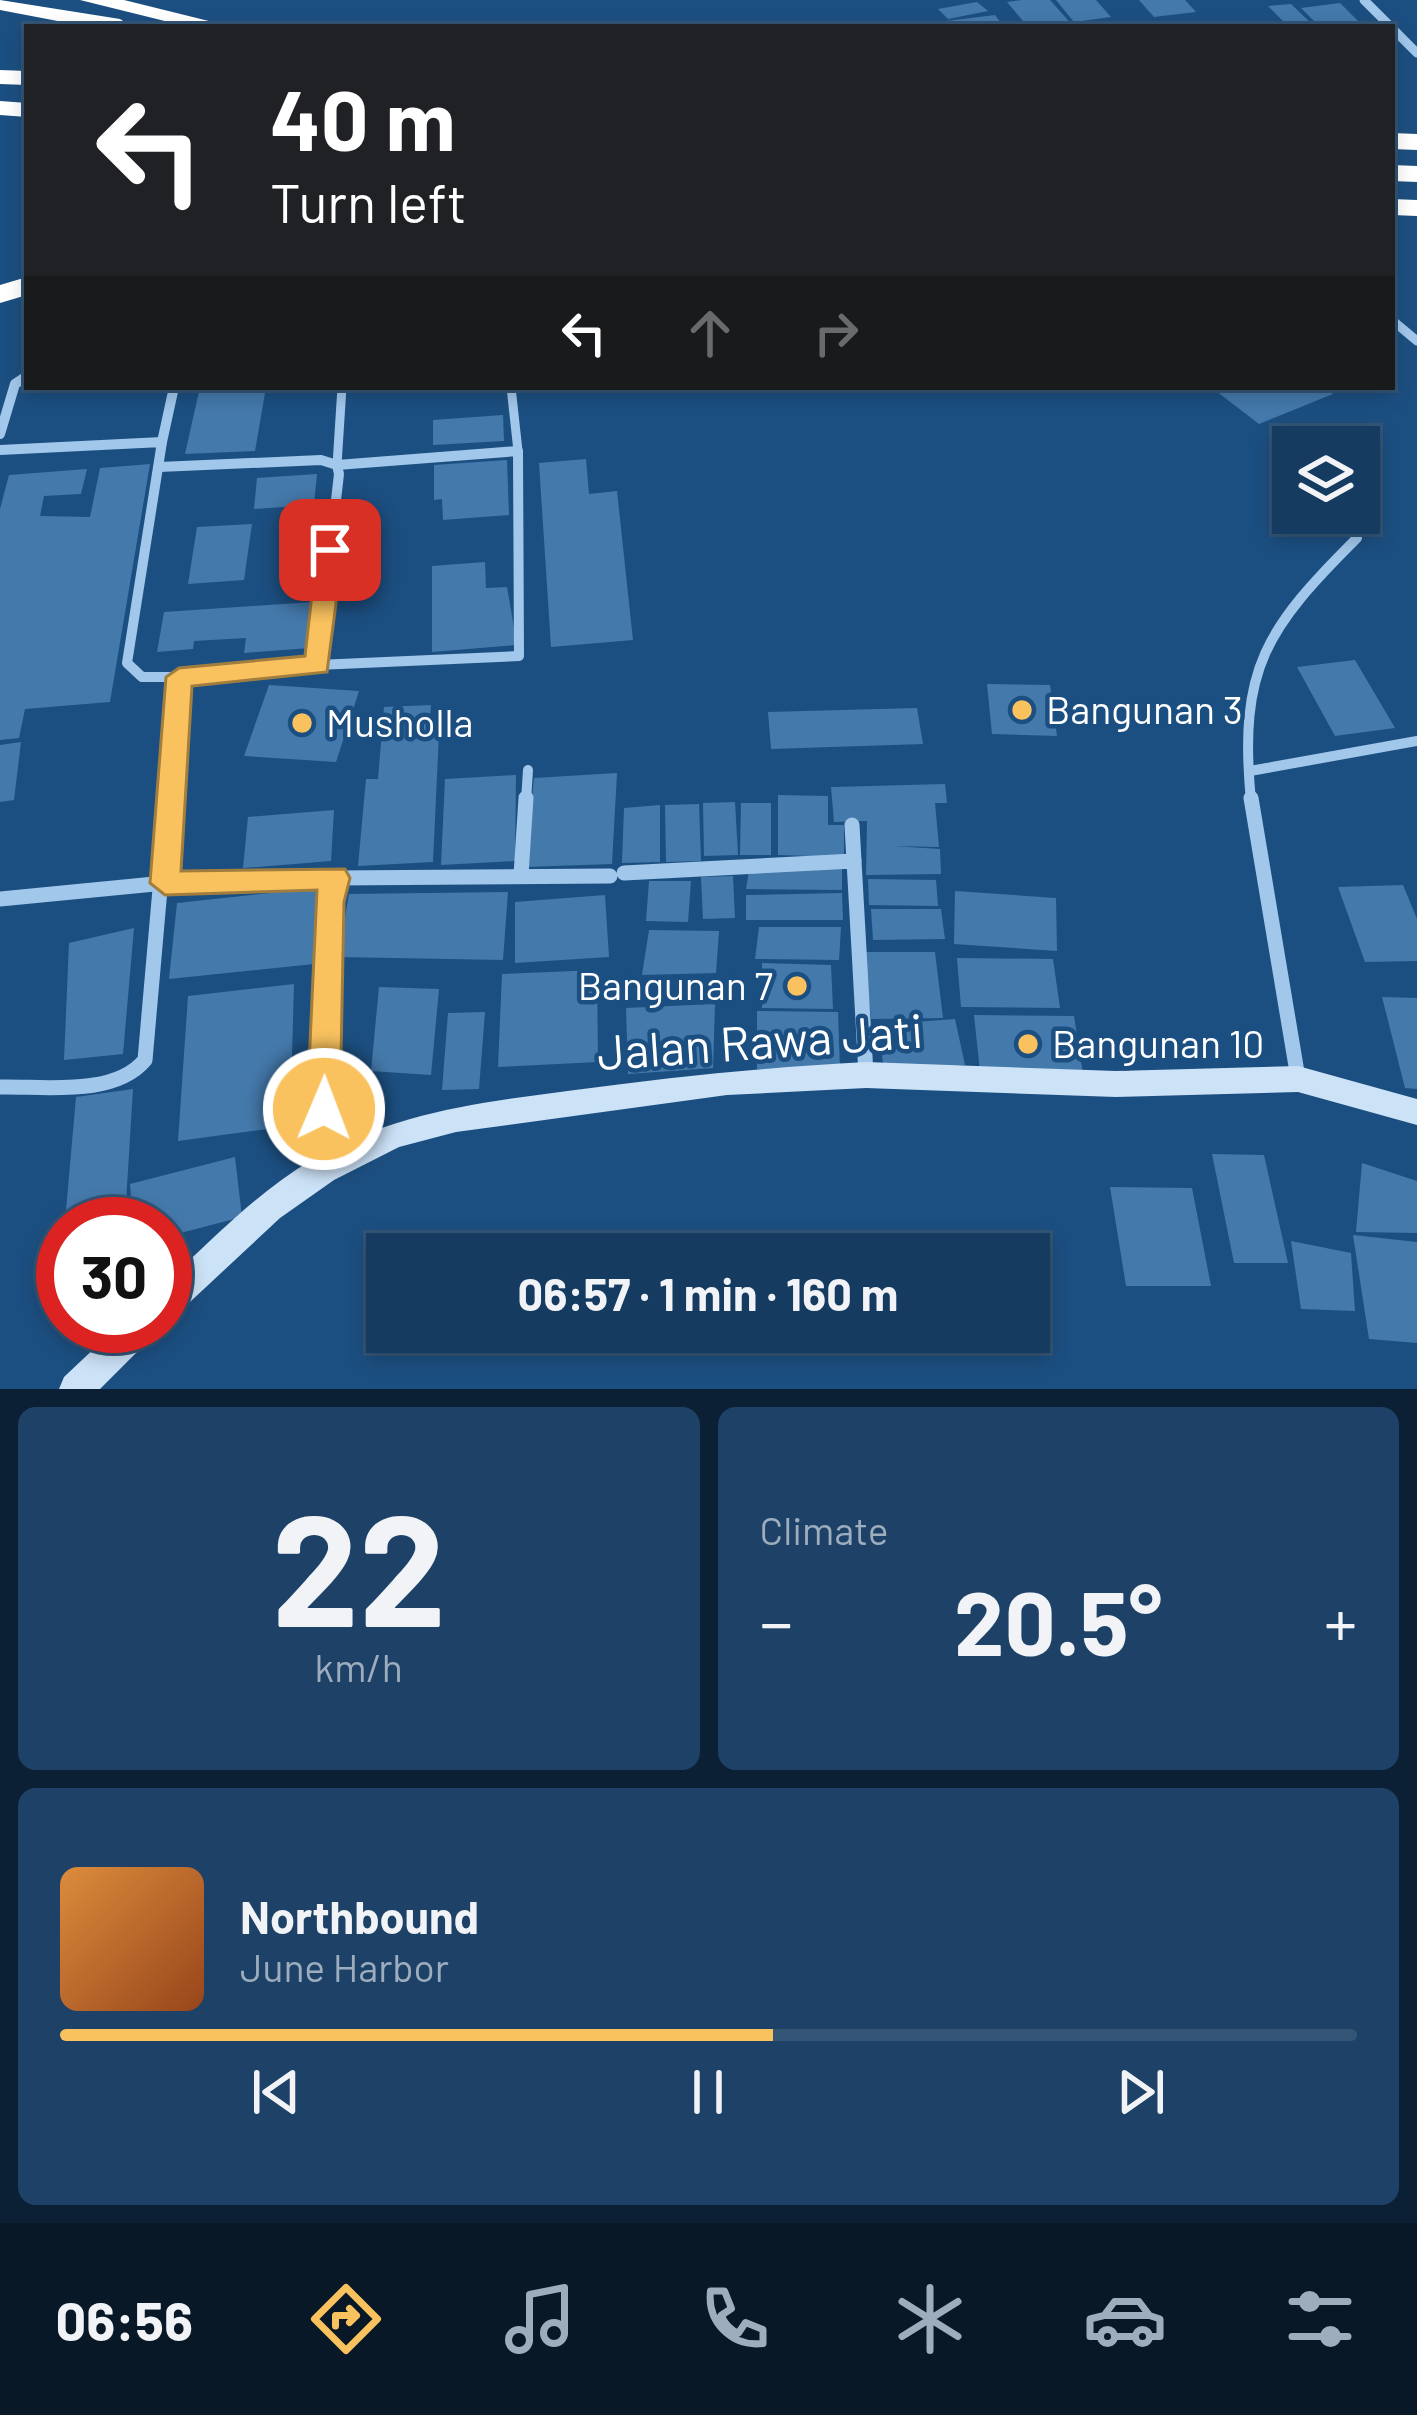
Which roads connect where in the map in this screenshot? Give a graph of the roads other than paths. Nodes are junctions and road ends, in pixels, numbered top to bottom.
1 (91, 0) edge
2 (1364, 0) edge
3 (0, 3) edge
4 (111, 24) edge
5 (207, 24) edge
6 (1389, 24) edge
7 (1395, 30) edge
8 (1417, 52) edge
9 (24, 378) edge
10 (173, 390) edge
11 (342, 390) edge
12 (511, 390) edge
13 (0, 434) edge
14 (162, 442) junction
15 (0, 450) edge
16 (518, 451) junction
17 (337, 465) junction
18 (159, 467) junction
19 (1357, 538) dead end
20 (317, 665) junction
21 (179, 677) junction
22 (1417, 741) edge
23 (528, 770) dead end
24 (1250, 771) junction
25 (852, 825) dead end
26 (854, 862) junction
27 (520, 875) junction
28 (335, 878) junction
29 (165, 883) junction
30 (0, 898) edge
31 (866, 1075) junction
32 (1298, 1079) junction
33 (0, 1087) edge
34 (1417, 1112) edge
35 (323, 1170) junction
36 (192, 1279) edge
37 (113, 1353) edge
38 (76, 1389) edge

1 - 5 highway
2 - 6 street
3 - 4 highway
7 - 8 street
9 - 13 street
10 - 14 street
11 - 17 lane
12 - 16 lane
14 - 15 street
14 - 18 street
16 - 17 street
16 - 20 street
17 - 18 street
17 - 20 street
18 - 21 street
19 - 24 street
20 - 21 street
21 - 29 street
22 - 24 street
23 - 27 street
24 - 32 street
25 - 26 street
26 - 27 street
26 - 31 street
27 - 28 street
28 - 29 street
28 - 35 street
29 - 30 street
29 - 33 street
31 - 32 street, Jalan Rawa Jati
31 - 35 street, Jalan Rawa Jati
32 - 34 street, Jalan Rawa Jati
35 - 36 street, Jalan Rawa Jati
37 - 38 street

